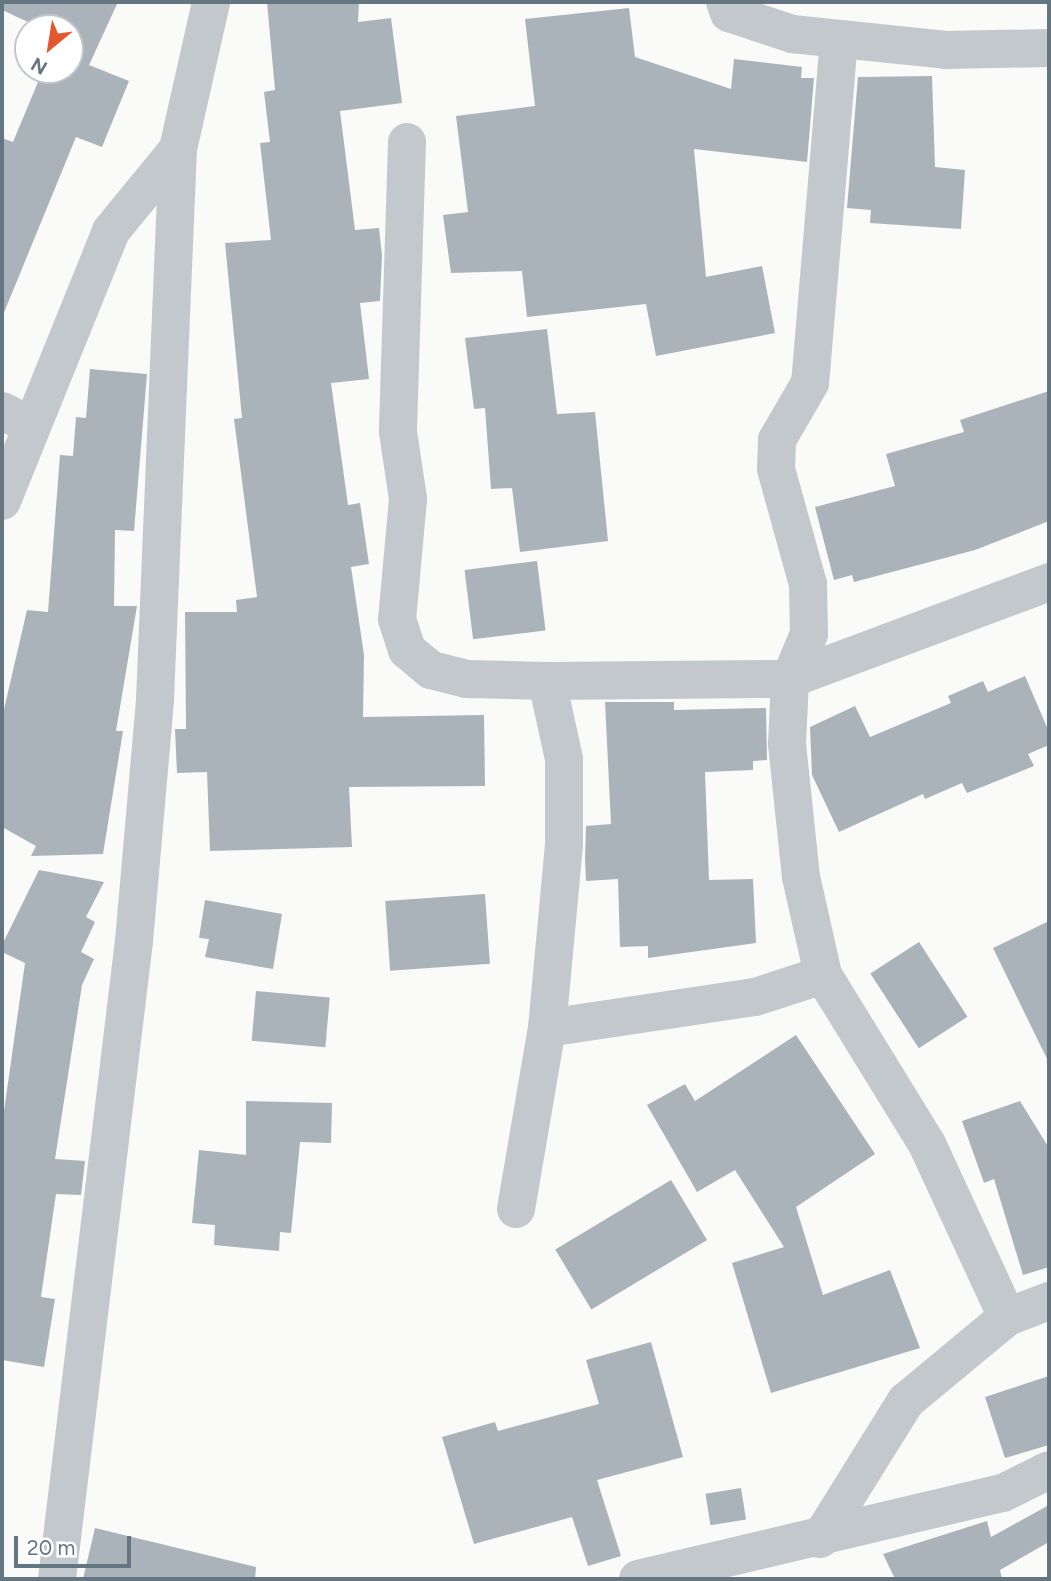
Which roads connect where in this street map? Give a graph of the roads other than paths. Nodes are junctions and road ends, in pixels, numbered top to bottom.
1 (211, 2) edge
2 (725, 2) edge
3 (839, 38) junction
4 (1049, 48) edge
5 (407, 142) dead end
6 (178, 149) junction
7 (16, 418) edge
8 (2, 501) edge
9 (1049, 582) edge
10 (790, 679) junction
11 (547, 681) junction
12 (823, 975) junction
13 (547, 1028) junction
14 (516, 1209) dead end
15 (1049, 1301) edge
16 (1007, 1317) junction
17 (1049, 1470) edge
18 (820, 1539) junction
19 (57, 1579) edge
20 (638, 1579) edge

1 - 6 street
2 - 3 street
3 - 4 street
3 - 10 street
5 - 11 street
6 - 7 street
6 - 19 street
7 - 8 street
9 - 10 street
10 - 11 street
10 - 12 street
11 - 13 street
12 - 13 street
12 - 16 street
13 - 14 street
15 - 16 street
16 - 18 street
17 - 18 street
18 - 20 street

